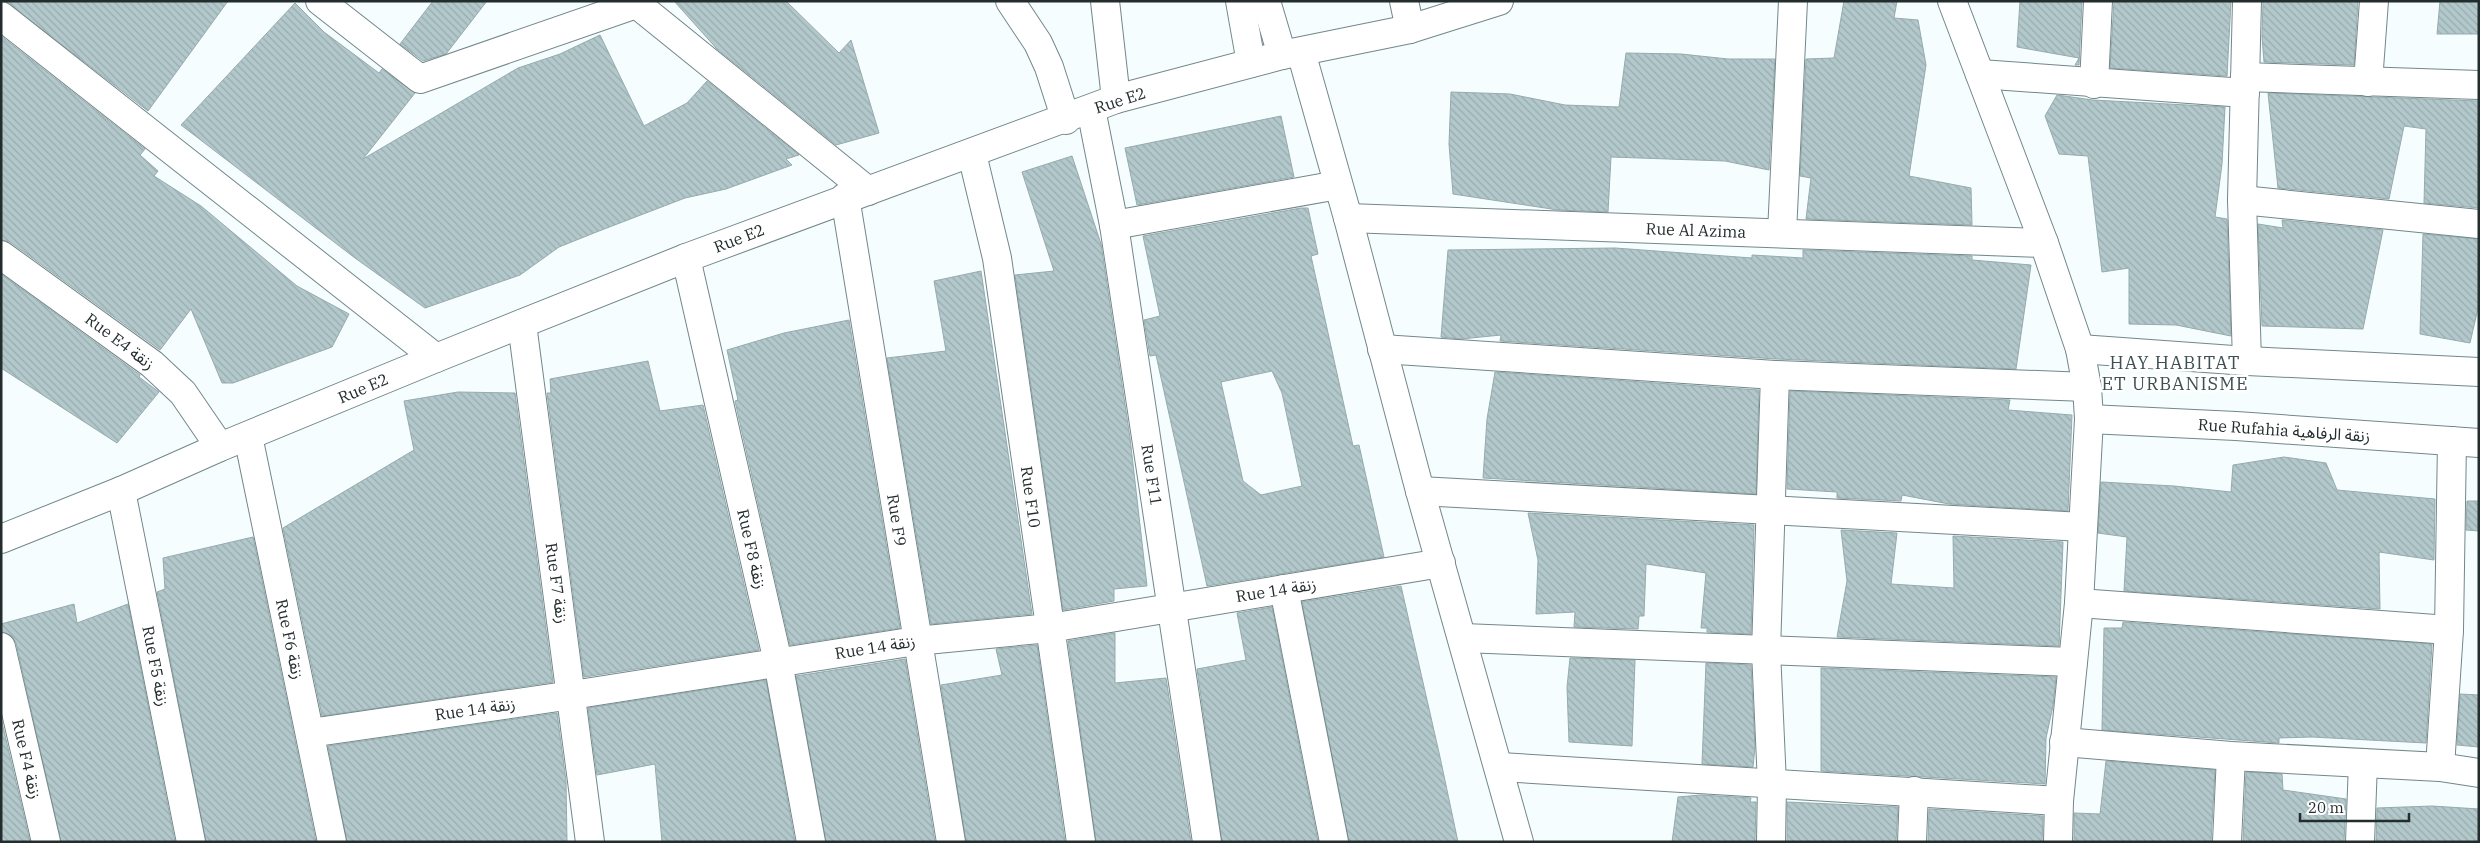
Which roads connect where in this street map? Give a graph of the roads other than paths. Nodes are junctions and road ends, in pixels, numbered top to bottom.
1 (320, 1) edge
2 (1010, 1) edge
3 (1105, 1) edge
4 (1240, 1) edge
5 (1266, 1) edge
6 (1404, 1) edge
7 (1499, 1) edge
8 (1793, 1) edge
9 (1952, 1) edge
10 (2098, 1) edge
11 (2247, 1) edge
12 (2374, 1) edge
13 (635, 2) edge
14 (1, 16) edge
15 (1410, 29) junction
16 (1291, 54) junction
17 (1251, 63) junction
18 (1980, 74) junction
19 (2368, 82) junction
20 (2094, 84) junction
21 (2245, 85) junction
22 (2479, 85) edge
23 (1116, 99) junction
24 (1091, 109) junction
25 (1066, 120) junction
26 (972, 154) junction
27 (1338, 185) junction
28 (856, 194) junction
29 (2242, 200) junction
30 (1348, 218) junction
31 (2479, 224) edge
32 (1114, 225) junction
33 (1782, 233) junction
34 (2044, 243) junction
35 (1, 255) edge
36 (686, 258) junction
37 (522, 324) junction
38 (2080, 348) junction
39 (1382, 349) junction
40 (436, 358) junction
41 (2247, 361) junction
42 (2479, 372) edge
43 (1775, 375) junction
44 (2087, 387) junction
45 (2089, 419) junction
46 (248, 436) junction
47 (2466, 442) edge
48 (220, 447) junction
49 (1420, 490) junction
50 (121, 491) junction
51 (1769, 511) junction
52 (2083, 528) junction
53 (1, 539) edge
54 (1441, 563) junction
55 (1284, 589) junction
56 (2079, 603) junction
57 (1172, 607) junction
58 (1050, 628) junction
59 (2449, 630) junction
60 (1463, 638) junction
61 (916, 641) junction
62 (1, 647) edge
63 (1766, 651) junction
64 (778, 662) junction
65 (2073, 662) junction
66 (572, 695) junction
67 (310, 733) junction
68 (2064, 742) junction
69 (2232, 756) junction
70 (2362, 763) junction
71 (1500, 767) junction
72 (2440, 767) junction
73 (2479, 773) edge
74 (1772, 784) junction
75 (1914, 791) junction
76 (2059, 801) junction
77 (46, 842) edge
78 (191, 842) edge
79 (332, 842) edge
80 (590, 842) edge
81 (811, 842) edge
82 (950, 842) edge
83 (1081, 842) edge
84 (1207, 842) edge
85 (1334, 842) edge
86 (1519, 842) edge
87 (1771, 842) edge
88 (1912, 842) edge
89 (2058, 842) edge
90 (2227, 842) edge
91 (2360, 842) edge

1 - 13 street
2 - 25 street
3 - 23 street
4 - 17 street
5 - 16 street
6 - 15 street
7 - 15 street, Rue E2
8 - 33 street
9 - 18 street
10 - 20 street
11 - 21 street
12 - 19 street
13 - 28 street
14 - 40 street
15 - 16 street, Rue E2
16 - 17 street, Rue E2
16 - 27 street
17 - 23 street, Rue E2
18 - 20 street
18 - 34 street
19 - 21 street
19 - 22 street
20 - 21 street
21 - 29 street
23 - 24 street, Rue E2
24 - 25 street, Rue E2
24 - 32 street, Rue F11
25 - 26 street, Rue E2
26 - 28 street, Rue E2
26 - 58 street, Rue F10
27 - 30 street
27 - 32 street
28 - 36 street, Rue E2
28 - 61 street, Rue F9
29 - 31 street
29 - 41 street
30 - 33 street, Rue Al Azima
30 - 39 street
32 - 57 street, Rue F11
33 - 34 street, Rue Al Azima
34 - 38 street
35 - 48 street, Rue E4 زنقة
36 - 37 street, Rue E2
36 - 64 street, Rue F8 زنقة
37 - 40 street, Rue E2
37 - 66 street, Rue F7 زنقة
38 - 41 street
38 - 44 street
39 - 43 street
39 - 49 street
40 - 46 street, Rue E2
41 - 42 street
43 - 44 street
43 - 51 street
44 - 45 street
45 - 47 street, Rue Rufahia زنقة الرفاهية
45 - 52 street
46 - 48 street, Rue E2
46 - 67 street, Rue F6 زنقة
47 - 59 street
48 - 50 street, Rue E2
49 - 51 street
49 - 54 street
50 - 53 street, Rue E2
50 - 78 street, Rue F5 زنقة
51 - 52 street
51 - 63 street
52 - 56 street
54 - 55 street, Rue 14 زنقة
54 - 60 street
55 - 57 street, Rue 14 زنقة
55 - 85 street
56 - 59 street
56 - 65 street
57 - 58 street, Rue 14 زنقة
57 - 84 street, Rue F11
58 - 61 street, Rue 14 زنقة
58 - 83 street, Rue F10
59 - 72 street
60 - 63 street
60 - 71 street
61 - 64 street, Rue 14 زنقة
61 - 82 street, Rue F9
62 - 77 street, Rue F4 زنقة
63 - 65 street
63 - 74 street
64 - 66 street, Rue 14 زنقة
64 - 81 street, Rue F8 زنقة
65 - 68 street
66 - 67 street, Rue 14 زنقة
66 - 80 street, Rue F7 زنقة
67 - 79 street, Rue F6 زنقة
68 - 69 street
68 - 76 street
69 - 70 street
69 - 90 street
70 - 72 street
70 - 91 street
71 - 74 street
71 - 86 street
72 - 73 street
74 - 75 street
74 - 87 street
75 - 76 street
75 - 88 street
76 - 89 street

